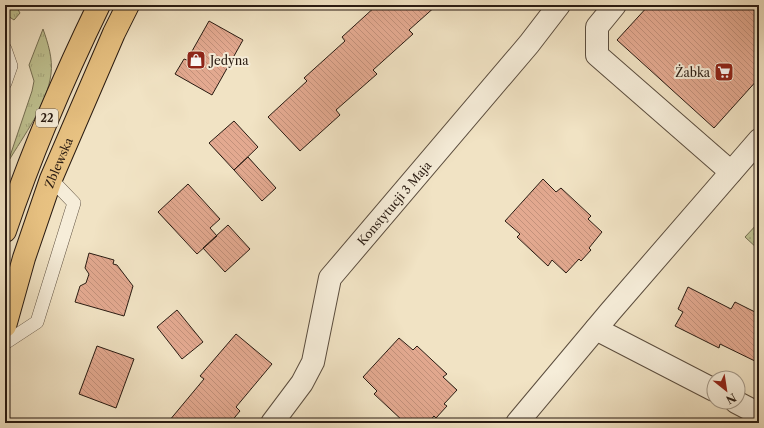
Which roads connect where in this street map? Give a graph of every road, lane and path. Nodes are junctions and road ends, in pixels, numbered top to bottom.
1 (99, 5) edge
2 (128, 5) edge
3 (559, 5) edge
4 (615, 5) edge
5 (5, 49) edge
6 (5, 83) edge
7 (759, 140) edge
8 (731, 172) junction
9 (50, 180) junction
10 (5, 231) edge
11 (5, 326) edge
12 (596, 329) junction
13 (5, 343) edge
14 (706, 386) edge
15 (746, 407) edge
16 (759, 414) edge
17 (272, 423) edge
18 (517, 423) edge

1 - 10 main road, 22
2 - 9 main road, Zblewska / 22
3 - 17 street, Konstytucji 3 Maja
4 - 8 street
5 - 6 lane
7 - 8 street
8 - 12 street
9 - 11 main road, Zblewska / 22
9 - 13 lane
12 - 14 street
12 - 18 street
15 - 16 street

